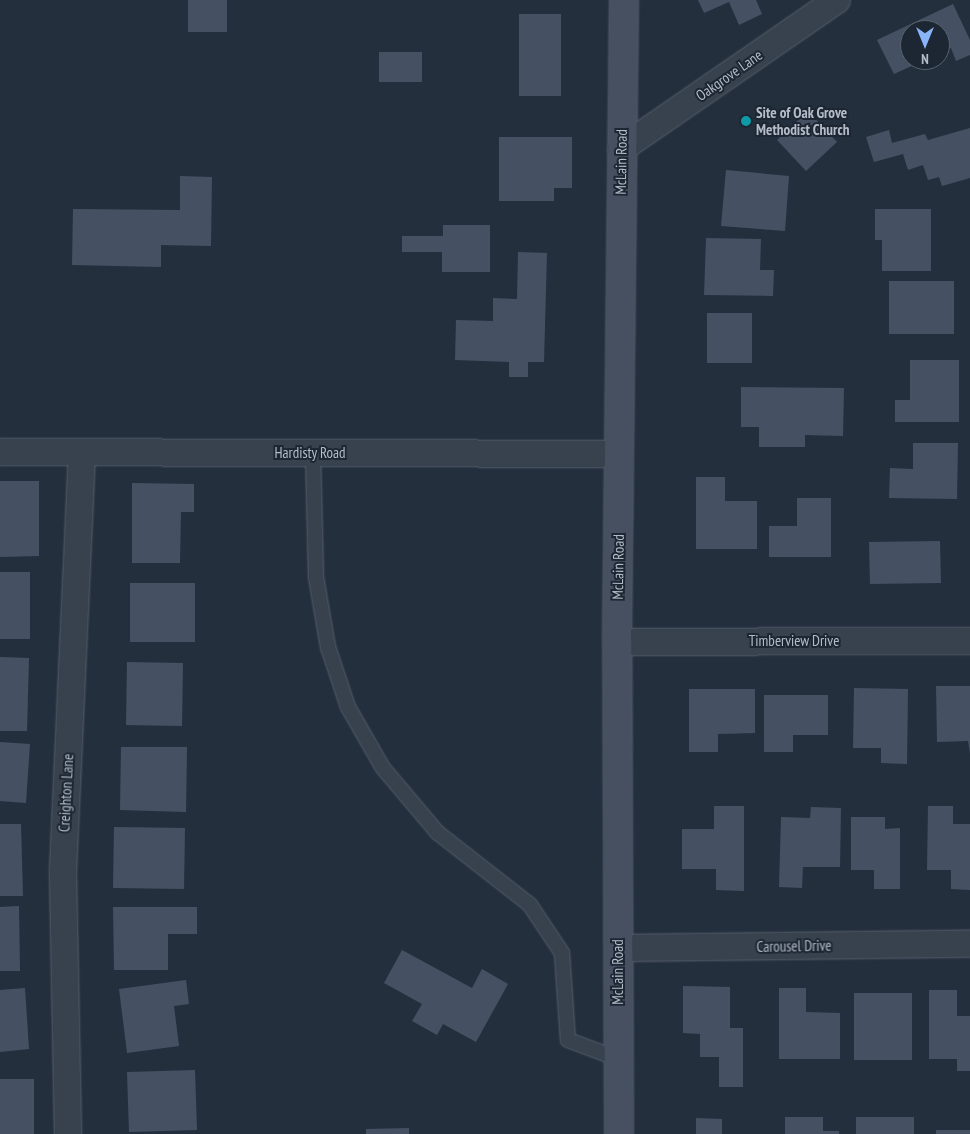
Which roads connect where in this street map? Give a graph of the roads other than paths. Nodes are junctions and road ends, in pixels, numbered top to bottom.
1 (624, 0) edge
2 (837, 0) edge
3 (621, 150) junction
4 (0, 452) edge
5 (82, 453) junction
6 (313, 453) junction
7 (620, 454) junction
8 (970, 641) edge
9 (617, 642) junction
10 (970, 944) edge
11 (618, 948) junction
12 (619, 1058) junction
13 (68, 1134) edge
14 (619, 1134) edge

1 - 3 street, McLain Road
2 - 3 street, Oakgrove Lane
3 - 7 street, McLain Road
4 - 5 street, Hardisty Road
5 - 6 street, Hardisty Road
5 - 13 street, Creighton Lane
6 - 7 street, Hardisty Road
6 - 12 lane
7 - 9 street, McLain Road
8 - 9 street, Timberview Drive
9 - 11 street, McLain Road
10 - 11 street, Carousel Drive
11 - 12 street, McLain Road
12 - 14 street, McLain Road

